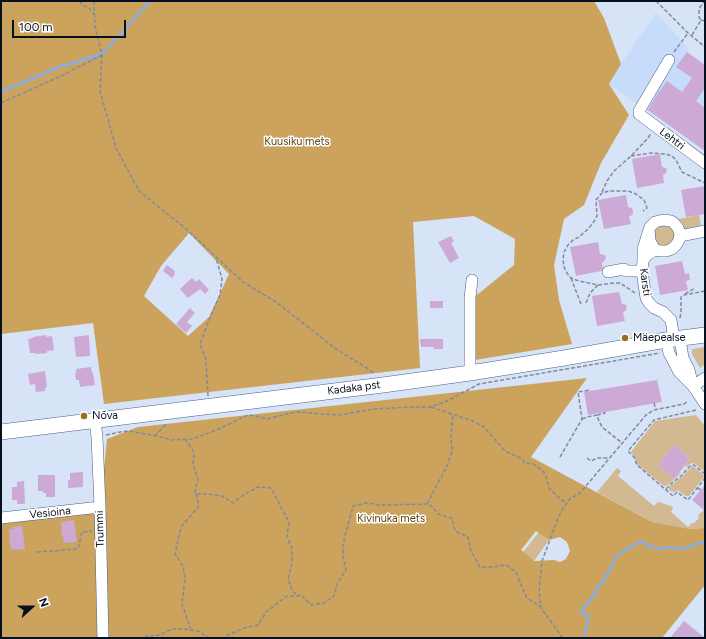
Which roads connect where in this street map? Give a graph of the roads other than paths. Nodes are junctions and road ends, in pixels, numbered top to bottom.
1 (669, 60) road end
2 (705, 163) edge
3 (649, 230) junction
4 (705, 232) edge
5 (680, 236) junction
6 (655, 250) junction
7 (642, 266) junction
8 (608, 272) dead end
9 (472, 280) dead end
10 (705, 335) edge
11 (671, 343) junction
12 (470, 373) junction
13 (705, 378) edge
14 (693, 386) junction
15 (701, 407) edge
16 (94, 421) junction
17 (1, 432) edge
18 (100, 507) junction
19 (1, 518) edge
20 (103, 638) edge

1 - 2 street, Lehtri
3 - 5 street
3 - 6 street
3 - 7 street, Karsti
4 - 5 street
5 - 6 street
6 - 7 street, Karsti
7 - 8 street
7 - 11 street, Karsti
9 - 12 street
10 - 11 main road, Kadaka pst
11 - 12 main road, Kadaka pst
11 - 14 street
12 - 16 main road, Kadaka pst
13 - 14 street
14 - 15 street
16 - 17 main road, Kadaka pst
16 - 18 street, Trummi
18 - 19 street, Vesioina
18 - 20 street, Trummi

